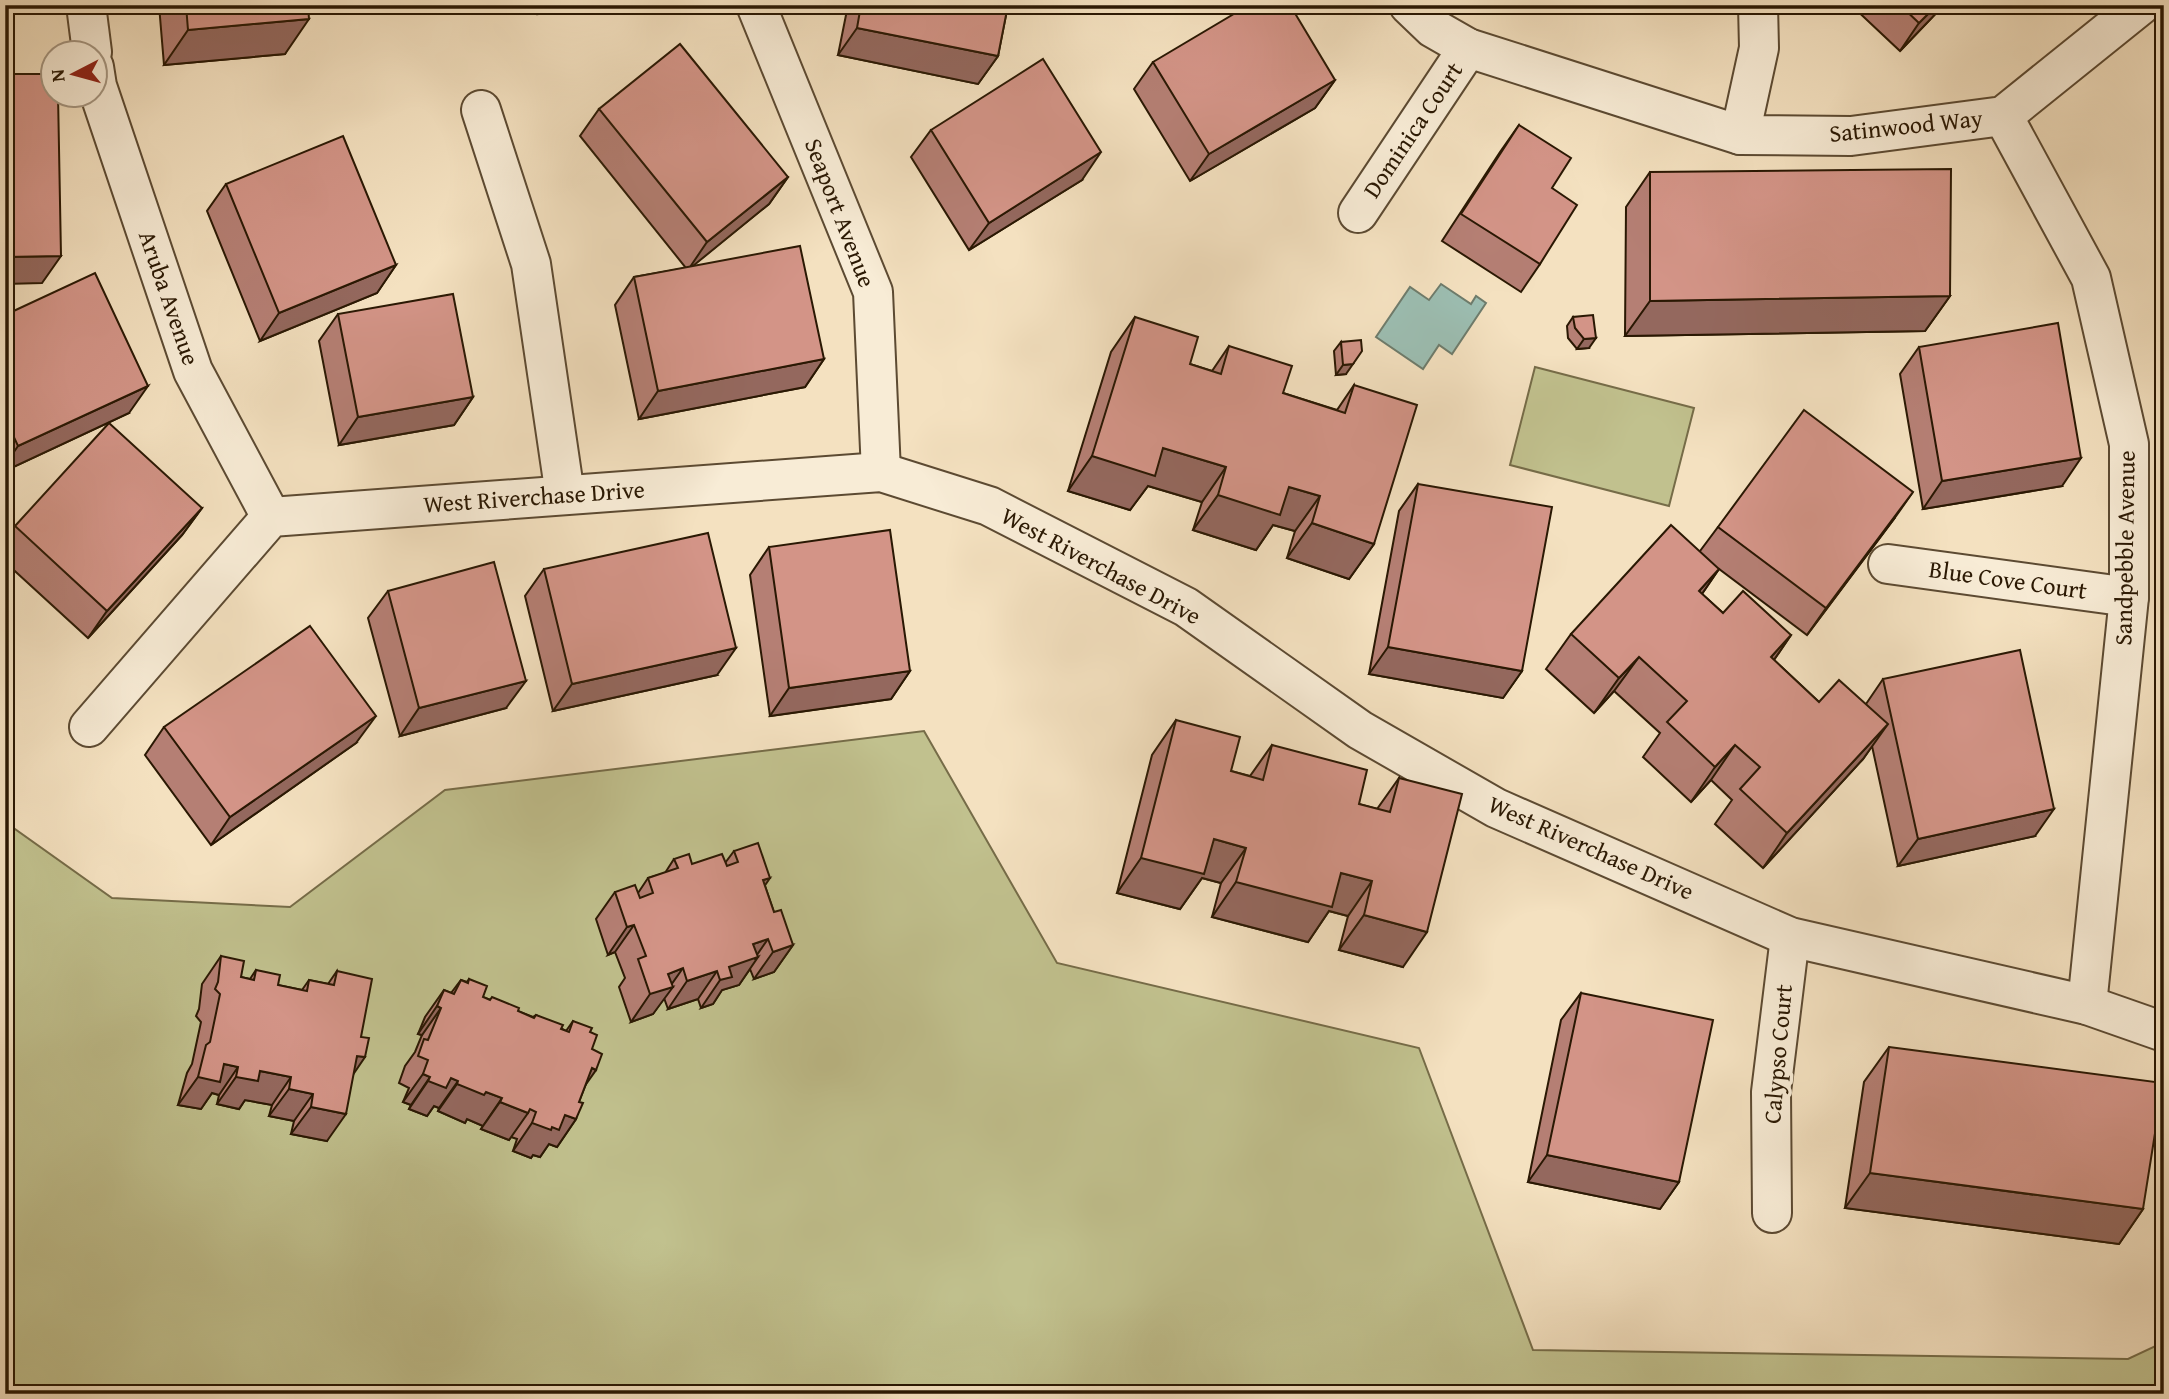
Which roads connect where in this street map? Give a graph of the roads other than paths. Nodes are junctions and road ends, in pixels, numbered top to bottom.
1 (86, 5) edge
2 (756, 5) edge
3 (1409, 5) edge
4 (1758, 5) edge
5 (2141, 5) edge
6 (90, 38) edge
7 (1468, 48) junction
8 (104, 108) edge
9 (481, 110) dead end
10 (2003, 116) junction
11 (1740, 135) junction
12 (1358, 213) dead end
13 (881, 472) junction
14 (565, 495) junction
15 (271, 517) junction
16 (1888, 564) dead end
17 (2129, 597) junction
18 (89, 727) dead end
19 (1790, 937) junction
20 (2087, 1005) junction
21 (2164, 1032) edge
22 (1772, 1213) dead end

1 - 6 street
2 - 13 street, Seaport Avenue
3 - 7 street, Satinwood Way
4 - 11 street
5 - 10 street, Satinwood Way
7 - 11 street, Satinwood Way
7 - 12 street, Dominica Court
8 - 15 street, Aruba Avenue
9 - 14 street
10 - 11 street, Satinwood Way
10 - 17 street, Sandpebble Avenue
13 - 14 street, West Riverchase Drive
13 - 19 street, West Riverchase Drive
14 - 15 street, West Riverchase Drive
15 - 18 street
16 - 17 street, Blue Cove Court
17 - 20 street, Sandpebble Avenue
19 - 20 street, West Riverchase Drive
19 - 22 street, Calypso Court
20 - 21 street, West Riverchase Drive

